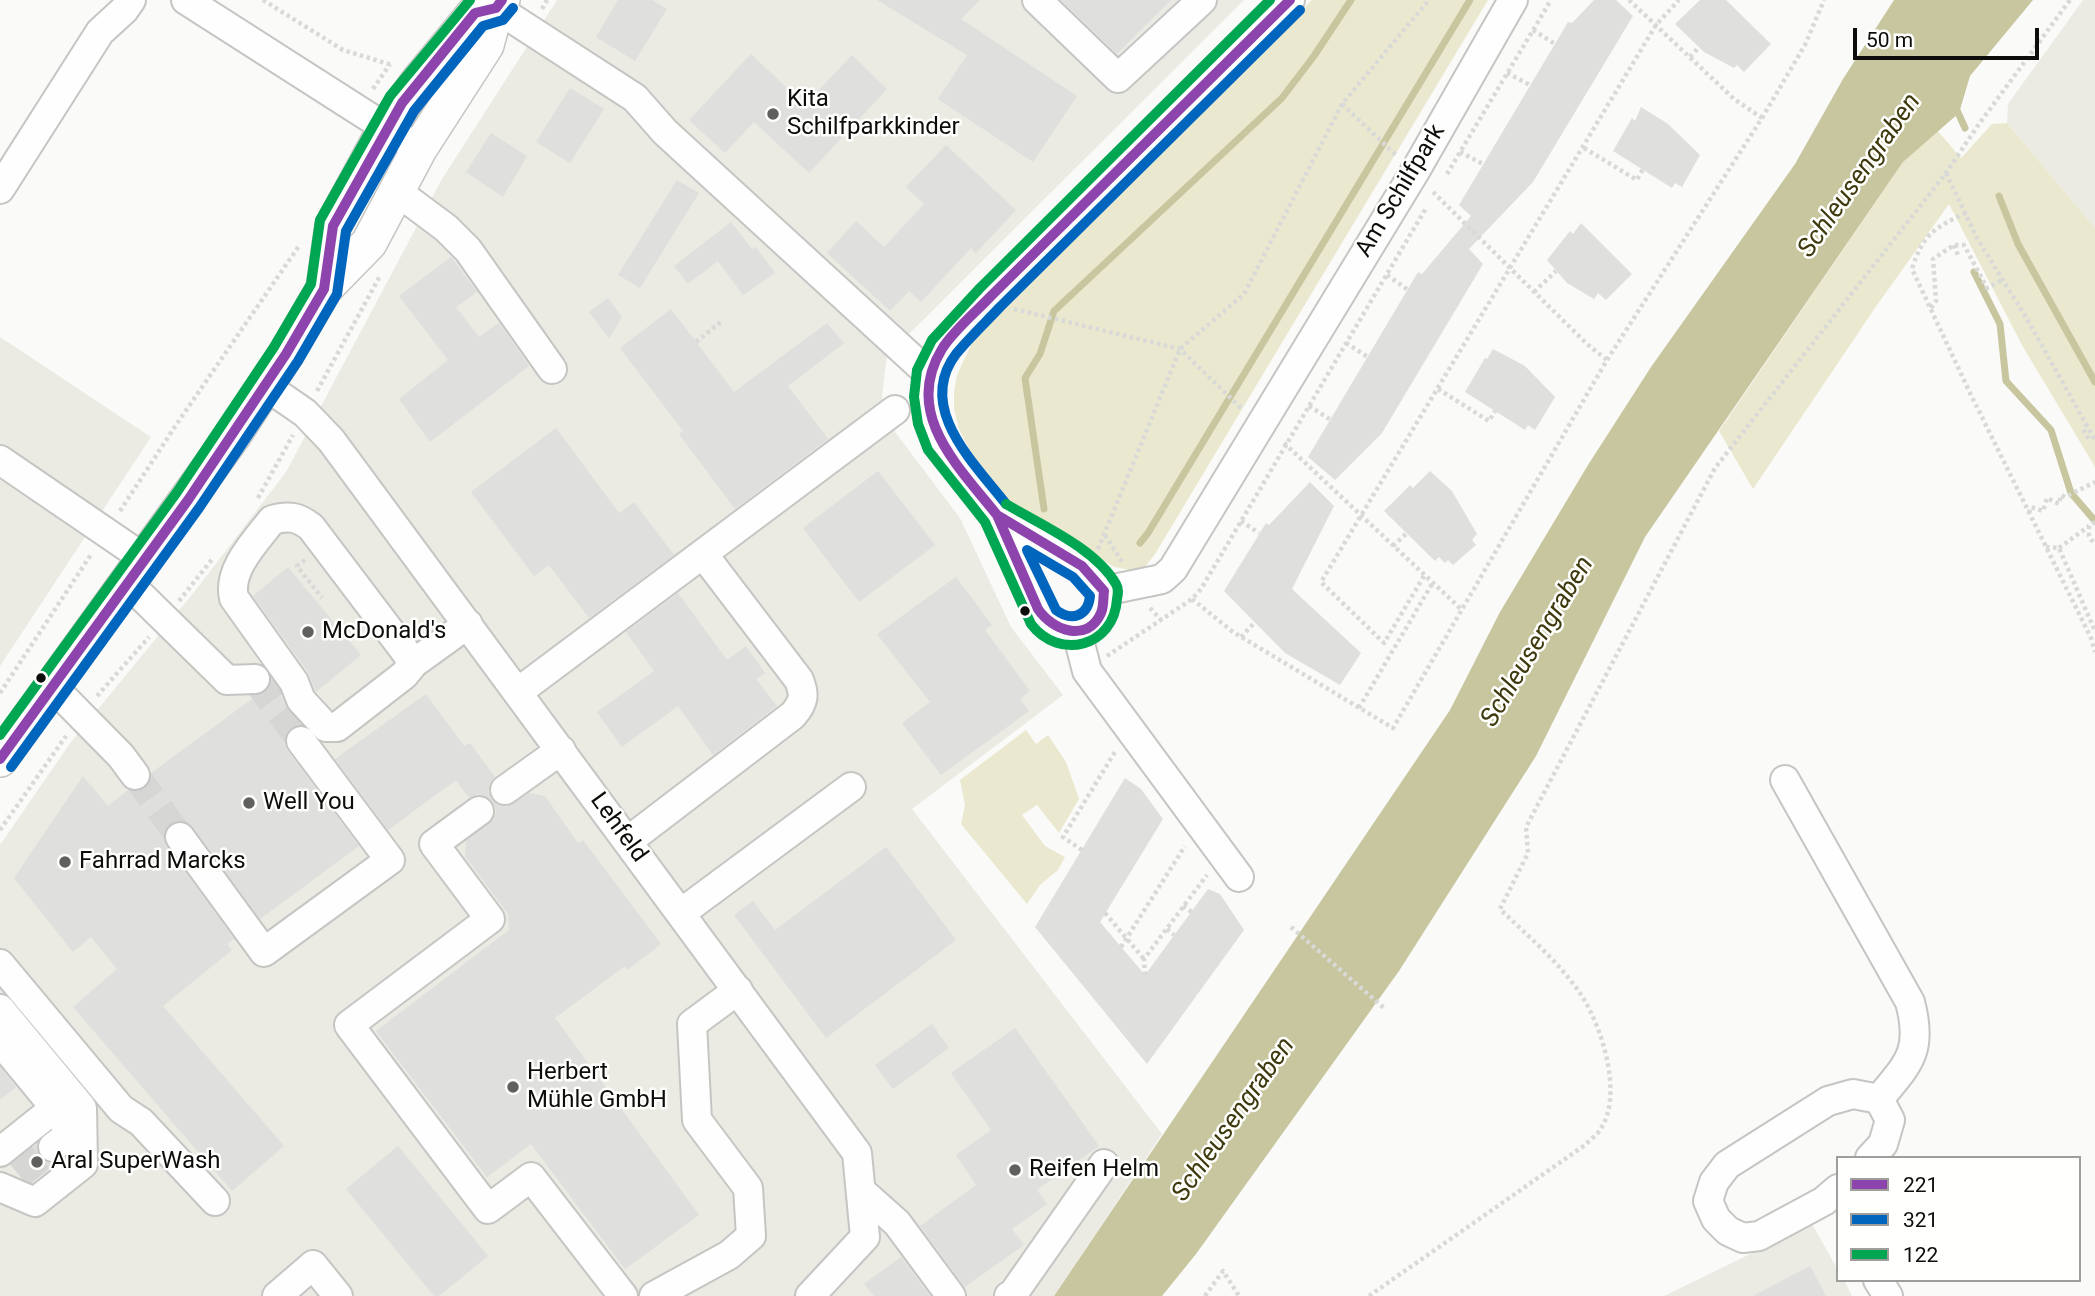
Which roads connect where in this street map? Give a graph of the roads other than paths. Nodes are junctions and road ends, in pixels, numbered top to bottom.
1 (131, 0) edge
2 (186, 0) edge
3 (1037, 0) edge
4 (1202, 0) edge
5 (1290, 0) edge
6 (1513, 0) edge
7 (499, 4) edge
8 (386, 128) junction
9 (419, 149) junction
10 (0, 189) edge
11 (395, 190) junction
12 (324, 289) junction
13 (552, 369) dead end
14 (930, 375) junction
15 (266, 386) junction
16 (895, 410) dead end
17 (0, 460) edge
18 (997, 515) junction
19 (703, 554) junction
20 (137, 571) junction
21 (1104, 591) junction
22 (468, 624) junction
23 (1077, 632) junction
24 (414, 663) junction
25 (255, 679) dead end
26 (52, 687) junction
27 (518, 692) junction
28 (301, 741) tunnel mouth
29 (561, 750) junction
30 (0, 759) edge
31 (135, 775) tunnel mouth
32 (1784, 780) dead end
33 (851, 787) dead end
34 (505, 790) dead end
35 (479, 811) dead end
36 (180, 837) tunnel mouth
37 (628, 841) junction
38 (1239, 877) dead end
39 (681, 913) junction
40 (0, 964) edge
41 (738, 990) junction
42 (0, 1009) edge
43 (0, 1041) edge
44 (1879, 1099) junction
45 (55, 1108) junction
46 (53, 1147) tunnel mouth
47 (0, 1152) edge
48 (1872, 1156) edge
49 (1104, 1164) dead end
50 (11, 1185) edge
51 (861, 1191) junction
52 (215, 1201) dead end
53 (1833, 1204) edge
54 (276, 1296) edge
55 (338, 1296) edge
56 (623, 1296) edge
57 (654, 1296) edge
58 (810, 1296) edge
59 (951, 1296) edge
60 (1009, 1296) edge

1 - 10 street
2 - 8 street
3 - 4 street
5 - 14 street
6 - 21 street, Am Schilfpark
7 - 8 main road
7 - 9 main road
7 - 14 street
8 - 9 street
8 - 12 main road
9 - 11 main road
11 - 12 main road
11 - 13 street
12 - 15 main road
14 - 18 street
15 - 20 main road
15 - 22 street, Lehfeld
16 - 19 street
17 - 20 street
18 - 21 street
18 - 23 street
19 - 27 street
19 - 37 street
20 - 25 street
20 - 26 main road
21 - 23 street
22 - 24 street
22 - 27 street, Lehfeld
23 - 38 street
24 - 24 street
26 - 30 main road
26 - 31 street
27 - 29 street, Lehfeld
28 - 36 street
29 - 34 street
29 - 37 street, Lehfeld
32 - 44 street
33 - 39 street
35 - 56 street
37 - 39 street, Lehfeld
39 - 41 street, Lehfeld
40 - 52 street
41 - 51 street, Lehfeld
41 - 57 street
42 - 50 street
43 - 45 street
44 - 48 street
44 - 53 street
45 - 46 street
45 - 47 street
49 - 60 street
51 - 58 street, Lehfeld
51 - 59 street
54 - 55 street

